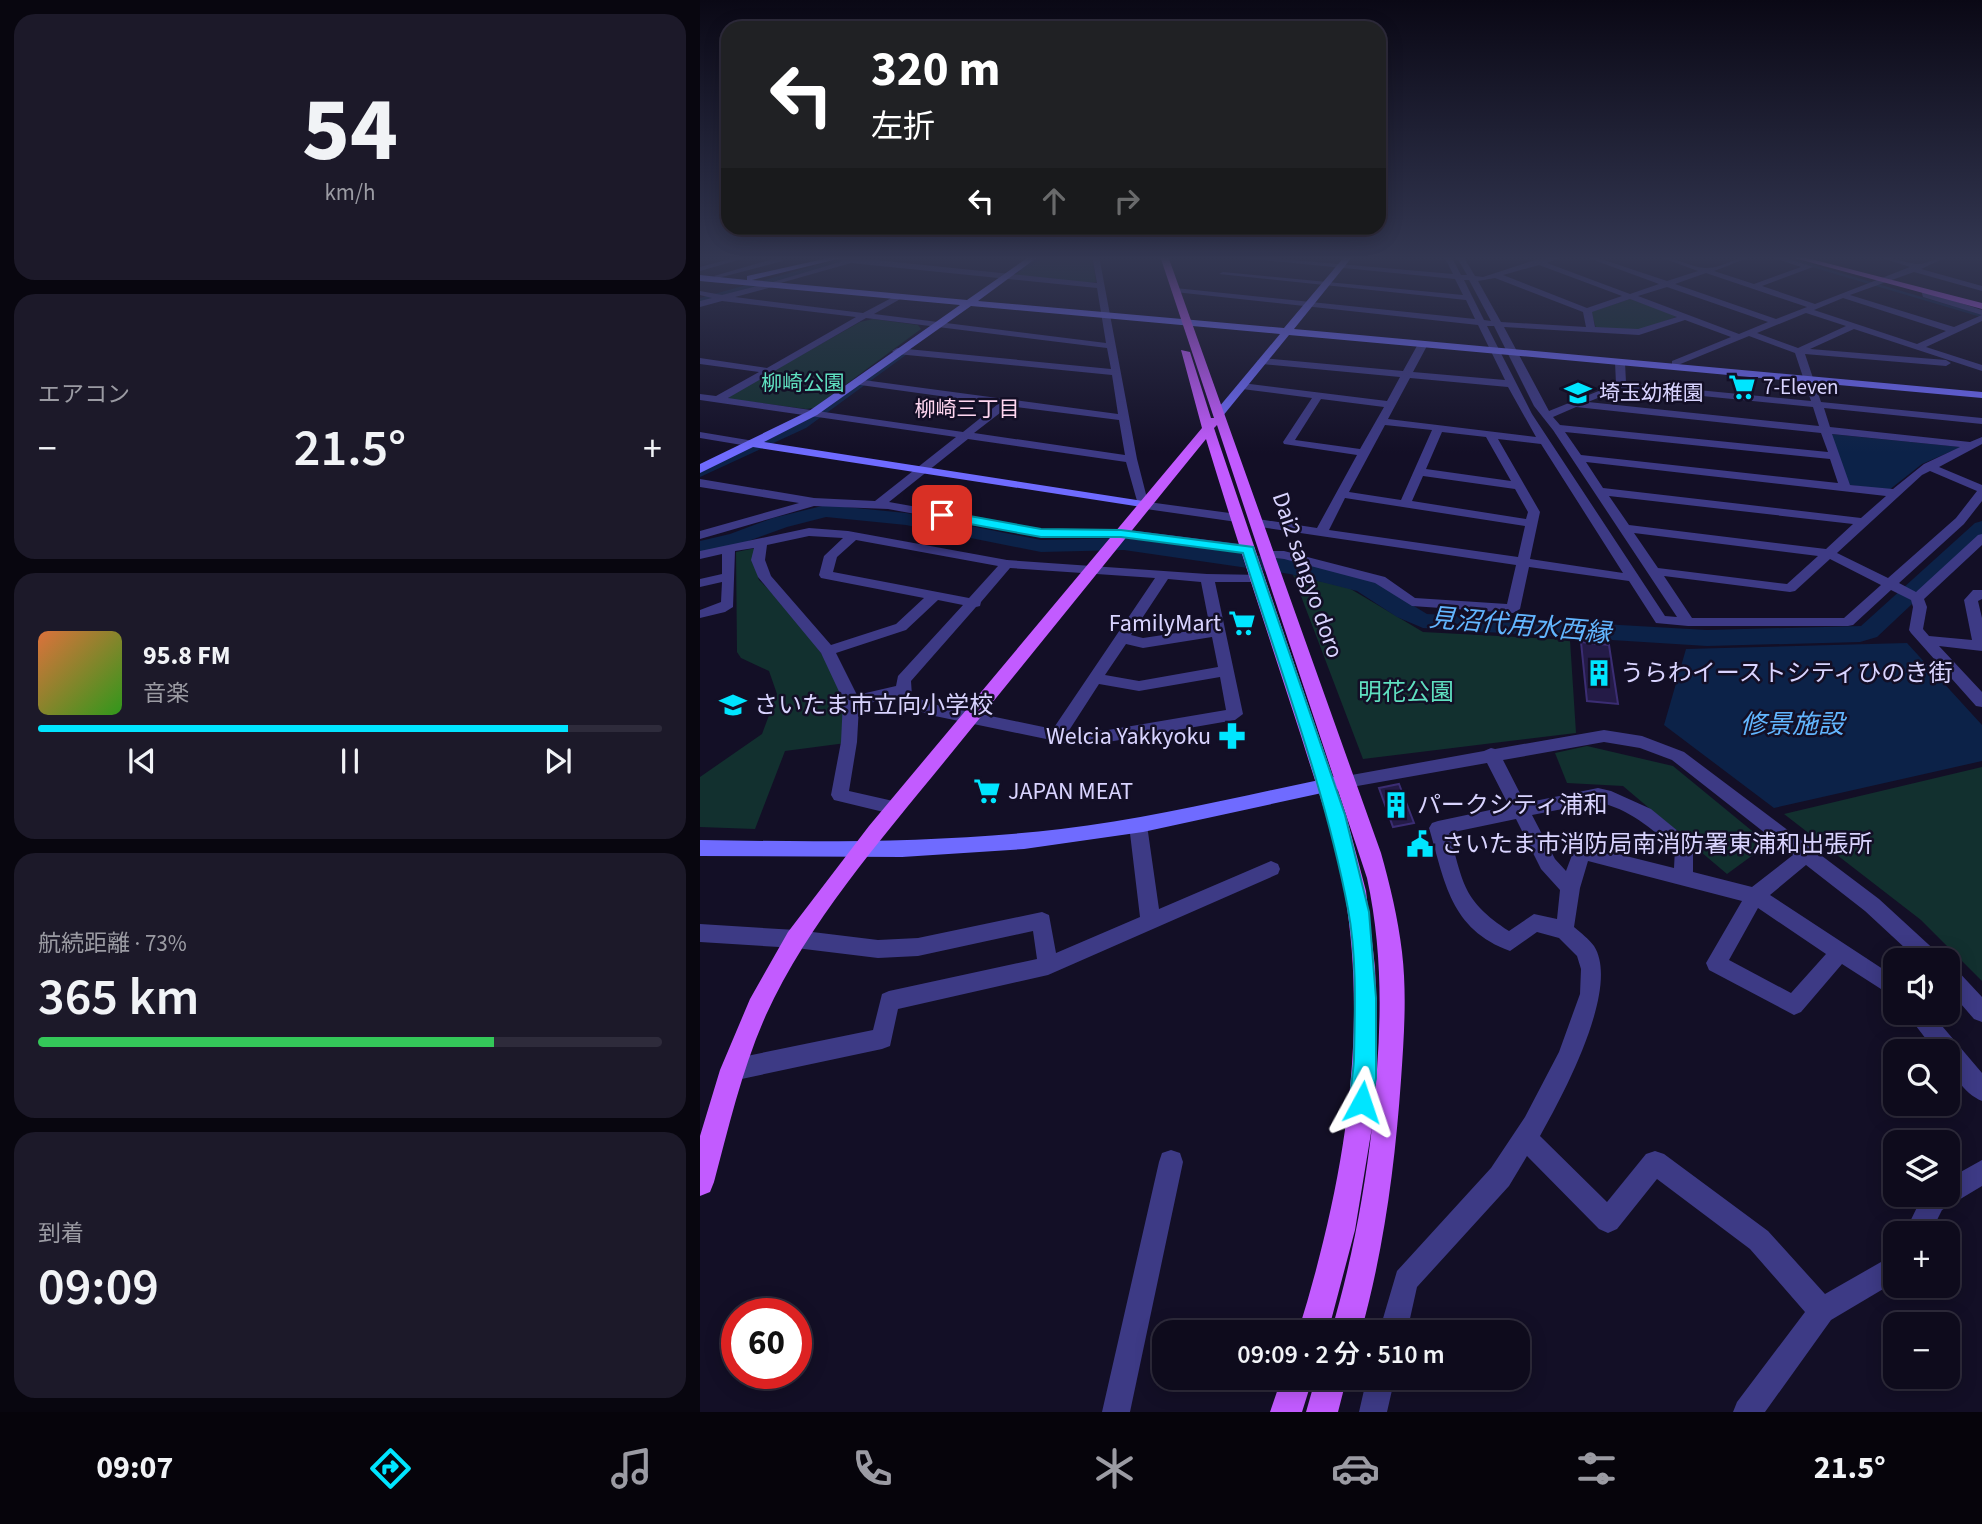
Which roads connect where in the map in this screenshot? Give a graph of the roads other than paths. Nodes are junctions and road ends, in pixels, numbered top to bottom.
1 (855, 322) edge
2 (914, 322) edge
3 (944, 322) edge
4 (1107, 322) edge
5 (1180, 322) edge
6 (1181, 322) edge
7 (1200, 322) edge
8 (1294, 322) edge
9 (1482, 322) joint
10 (1589, 322) edge
11 (1670, 322) edge
12 (1701, 322) edge
13 (1776, 322) edge
14 (1844, 322) edge
15 (1927, 322) edge
16 (1969, 322) edge
17 (1496, 324) junction
18 (940, 325) junction
19 (1854, 326) junction
20 (1287, 330) junction
21 (1591, 330) junction
22 (1953, 330) junction
23 (1744, 335) junction
24 (1423, 344) junction
25 (1111, 345) junction
26 (1917, 346) junction
27 (1496, 349) junction
28 (1512, 350) junction
29 (897, 351) junction
30 (1799, 351) junction
31 (1982, 358) edge
32 (700, 361) edge
33 (1262, 361) junction
34 (1620, 362) junction
35 (1675, 363) junction
36 (1971, 364) junction
37 (1982, 368) edge
38 (769, 371) junction
39 (1118, 373) junction
40 (1406, 375) junction
41 (1808, 377) junction
42 (856, 382) junction
43 (1513, 384) junction
44 (1242, 386) junction
45 (1621, 386) junction
46 (1982, 392) edge
47 (1318, 396) junction
48 (700, 397) edge
49 (719, 400) junction
50 (1007, 402) junction
51 (1574, 404) junction
52 (1815, 404) junction
53 (1390, 405) junction
54 (813, 413) junction
55 (1218, 415) junction
56 (1546, 416) junction
57 (1124, 418) junction
58 (1381, 421) junction
59 (1982, 421) edge
60 (1208, 428) junction
61 (1557, 428) junction
62 (1438, 429) junction
63 (1823, 429) junction
64 (700, 435) edge
65 (966, 435) junction
66 (1490, 435) junction
67 (1544, 441) junction
68 (1977, 442) edge
69 (754, 444) junction
70 (1364, 453) junction
71 (1833, 456) junction
72 (1577, 458) junction
73 (1131, 459) junction
74 (1928, 466) junction
75 (700, 469) edge
76 (922, 470) junction
77 (1419, 472) junction
78 (1588, 475) junction
79 (1567, 477) junction
80 (700, 483) edge
81 (1519, 486) junction
82 (1845, 487) junction
83 (1598, 491) junction
84 (1982, 491) edge
85 (1894, 493) junction
86 (1341, 494) junction
87 (814, 502) junction
88 (879, 504) junction
89 (1405, 504) junction
90 (1143, 505) junction
91 (1237, 518) junction
92 (1864, 522) junction
93 (1258, 523) junction
94 (1531, 523) junction
95 (1623, 528) junction
96 (1321, 532) junction
97 (700, 535) edge
98 (1120, 535) junction
99 (853, 536) junction
100 (1982, 538) edge
101 (761, 541) junction
102 (729, 549) junction
103 (1828, 553) junction
104 (700, 555) edge
105 (1261, 562) junction
106 (1522, 563) junction
107 (1007, 564) junction
108 (1091, 568) junction
109 (1652, 571) junction
110 (1165, 574) junction
111 (728, 576) junction
112 (1207, 578) junction
113 (1633, 578) junction
114 (700, 583) edge
115 (1892, 583) junction
116 (1913, 595) junction
117 (1982, 595) edge
118 (933, 596) junction
119 (975, 603) junction
120 (700, 614) edge
121 (1689, 622) junction
122 (1218, 631) junction
123 (1122, 638) junction
124 (1925, 640) junction
125 (1981, 646) edge
126 (828, 652) junction
127 (1226, 671) junction
128 (1095, 678) junction
129 (904, 689) junction
130 (851, 702) junction
131 (1982, 702) edge
132 (971, 716) junction
133 (1057, 735) junction
134 (1491, 754) junction
135 (1336, 784) junction
136 (895, 808) junction
137 (1519, 810) junction
138 (1138, 825) junction
139 (700, 848) edge
140 (861, 851) junction
141 (1807, 855) junction
142 (1272, 869) dead end
143 (1683, 877) junction
144 (1570, 888) junction
145 (1755, 896) junction
146 (1151, 922) junction
147 (1561, 927) junction
148 (700, 933) edge
149 (796, 939) junction
150 (1919, 948) edge
151 (1841, 951) junction
152 (1048, 966) junction
153 (1883, 980) edge
154 (1960, 988) edge
155 (1982, 1012) edge
156 (1927, 1025) edge
157 (732, 1070) junction
158 (1982, 1090) edge
159 (709, 1119) edge
160 (1525, 1138) junction
161 (1171, 1162) dead end
162 (1982, 1172) edge
163 (700, 1182) edge
164 (1960, 1185) edge
165 (1883, 1274) edge
166 (1822, 1311) junction
167 (1317, 1320) edge
168 (1349, 1320) edge
169 (1396, 1320) edge
170 (1293, 1390) edge
171 (1328, 1390) edge
172 (1378, 1390) edge
173 (1116, 1412) edge
174 (1286, 1412) edge
175 (1322, 1412) edge
176 (1373, 1412) edge
177 (1747, 1412) edge

1 - 38 street
2 - 18 street
3 - 18 street
4 - 25 street
5 - 60 main road, Dai2 sangyo doro
6 - 55 main road, Dai2 sangyo doro
7 - 20 street
8 - 20 street
9 - 17 street
9 - 27 street
10 - 21 street
11 - 21 street
12 - 23 street
13 - 23 street
14 - 19 street
15 - 22 street
16 - 22 street
17 - 21 street
17 - 28 street
18 - 25 street
18 - 29 street
19 - 26 street
19 - 30 street
20 - 24 street
20 - 27 street
20 - 33 street
22 - 26 street
23 - 30 street
23 - 35 street
24 - 27 street
24 - 40 street
25 - 39 street
26 - 36 street
27 - 28 street
27 - 43 street
28 - 34 street
28 - 35 street
28 - 56 street
29 - 39 street
29 - 42 street
30 - 36 street
30 - 41 street
31 - 36 street
32 - 38 street
33 - 40 street
33 - 44 street
34 - 41 street
34 - 45 street
35 - 41 street
36 - 37 street
38 - 49 street
39 - 57 street
40 - 43 street
40 - 53 street
41 - 46 street
41 - 52 street
42 - 50 street
42 - 54 street
43 - 67 street
44 - 47 street
44 - 55 street
45 - 51 street
45 - 52 street
47 - 53 street
47 - 70 street
48 - 49 street
49 - 54 street
50 - 57 street
50 - 65 street
51 - 56 street
51 - 63 street
52 - 59 street
52 - 63 street
53 - 58 street
54 - 65 street
54 - 69 street
55 - 60 main road
55 - 93 main road, Dai2 sangyo doro
56 - 61 street
57 - 73 street
58 - 62 street
58 - 70 street
60 - 90 main road
60 - 91 main road, Dai2 sangyo doro
61 - 71 street
61 - 72 street
62 - 66 street
62 - 77 street
63 - 68 street
63 - 71 street
64 - 69 street
65 - 73 street
65 - 76 street
66 - 67 street
66 - 81 street
67 - 79 street
68 - 74 street
69 - 75 street
69 - 76 street
70 - 86 street
71 - 82 street
72 - 78 street
72 - 82 street
73 - 90 street
74 - 84 street
74 - 85 street
76 - 88 street
76 - 90 street
77 - 81 street
77 - 89 street
78 - 79 street
78 - 83 street
79 - 113 street
80 - 87 street
81 - 94 street
82 - 85 street
83 - 92 street
83 - 95 street
84 - 115 street
85 - 92 street
86 - 89 street
86 - 96 street
87 - 88 street
87 - 97 street
88 - 98 street
89 - 94 street
90 - 91 street
90 - 98 main road
91 - 105 main road, Dai2 sangyo doro
92 - 103 street
93 - 96 street
93 - 105 main road, Dai2 sangyo doro
94 - 106 street
95 - 103 street
95 - 109 street
96 - 106 street
98 - 105 street
98 - 108 main road
99 - 101 street
99 - 107 street
99 - 118 street
100 - 116 street
101 - 102 street
101 - 126 street
102 - 104 street
102 - 111 street
103 - 109 street
103 - 115 street
105 - 106 street
105 - 112 street
105 - 135 main road, Dai2 sangyo doro
106 - 113 street
107 - 108 street
107 - 119 street
108 - 110 street
108 - 132 main road
109 - 121 street
110 - 112 street
110 - 123 street
111 - 114 street
111 - 120 street
112 - 122 street
113 - 121 street
115 - 116 street
115 - 121 street
116 - 124 street
117 - 125 street
118 - 119 street
118 - 126 street
119 - 129 street
122 - 123 street
122 - 127 street
123 - 128 street
124 - 125 street
124 - 131 street
126 - 130 street
127 - 128 street
127 - 133 street
128 - 133 street
129 - 130 street
129 - 132 street
130 - 136 street
132 - 133 street
132 - 136 main road
134 - 135 street
134 - 137 street
134 - 141 street
135 - 138 street
135 - 167 main road, Dai2 sangyo doro
135 - 168 main road, Dai2 sangyo doro
136 - 140 main road
137 - 143 street
137 - 144 street
137 - 147 street
138 - 140 street
138 - 146 street
139 - 140 street
140 - 149 main road
141 - 145 street
141 - 150 street
142 - 146 street
143 - 144 street
143 - 145 street
144 - 147 street
145 - 151 street
145 - 151 street
146 - 152 street
147 - 160 street
148 - 149 street
149 - 152 street
149 - 157 main road
151 - 153 street
152 - 157 street
154 - 155 street
156 - 158 street
157 - 159 main road
159 - 163 main road
160 - 166 street
160 - 169 street
161 - 173 street
162 - 164 street
165 - 166 street
166 - 177 street
170 - 174 main road
171 - 175 main road
172 - 176 street

